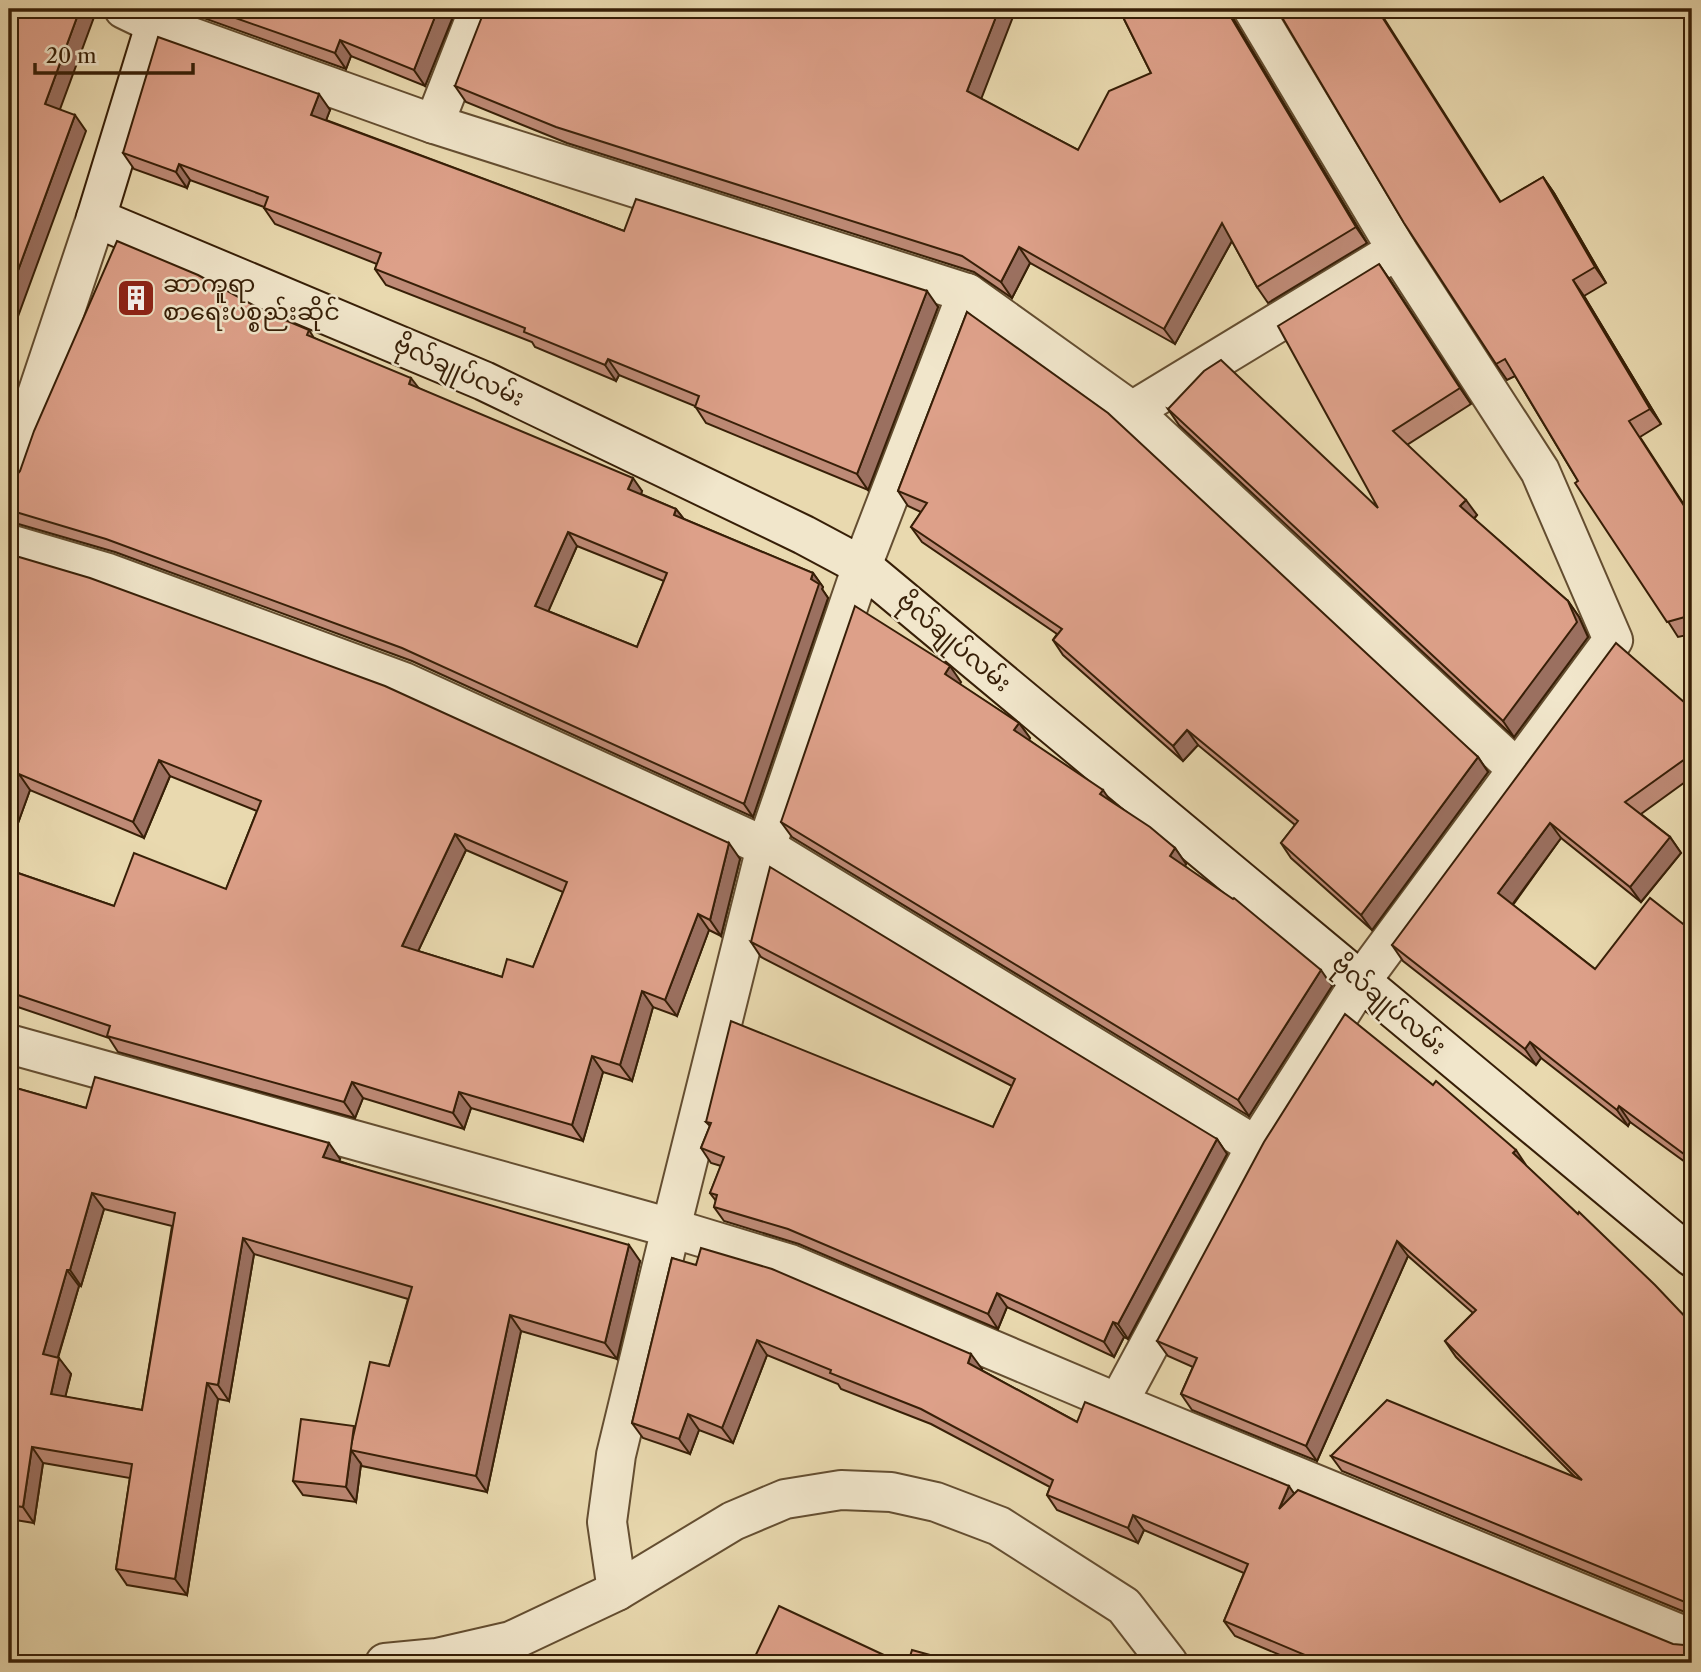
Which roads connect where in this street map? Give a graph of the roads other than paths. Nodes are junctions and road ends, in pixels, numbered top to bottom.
1 (479, 9) edge
2 (1253, 9) edge
3 (146, 14) edge
4 (435, 124) junction
5 (96, 218) junction
6 (1397, 250) junction
7 (967, 293) junction
8 (1132, 411) junction
9 (9, 478) edge
10 (9, 544) edge
11 (862, 565) junction
12 (1518, 770) junction
13 (766, 847) junction
14 (1361, 981) junction
15 (9, 1044) edge
16 (1256, 1146) junction
17 (671, 1228) junction
18 (1692, 1257) edge
19 (1118, 1403) junction
20 (617, 1591) junction
21 (1692, 1639) edge
22 (385, 1663) edge
23 (1168, 1663) edge

1 - 4 street
2 - 6 street
3 - 4 street
3 - 5 street
4 - 7 street
5 - 9 street
5 - 11 street, ဗိုလ်‌ချုပ်‌လမ်း
6 - 8 street
6 - 12 street
7 - 8 street
7 - 11 street
8 - 12 street
10 - 13 street
11 - 13 street
11 - 14 street, ဗိုလ်‌ချုပ်‌လမ်း
12 - 14 street
13 - 16 street
13 - 17 street
14 - 16 street
14 - 18 street, ဗိုလ်‌ချုပ်‌လမ်း
15 - 17 street
16 - 19 street
17 - 19 street
17 - 20 street
19 - 21 street
20 - 22 street
20 - 23 street

